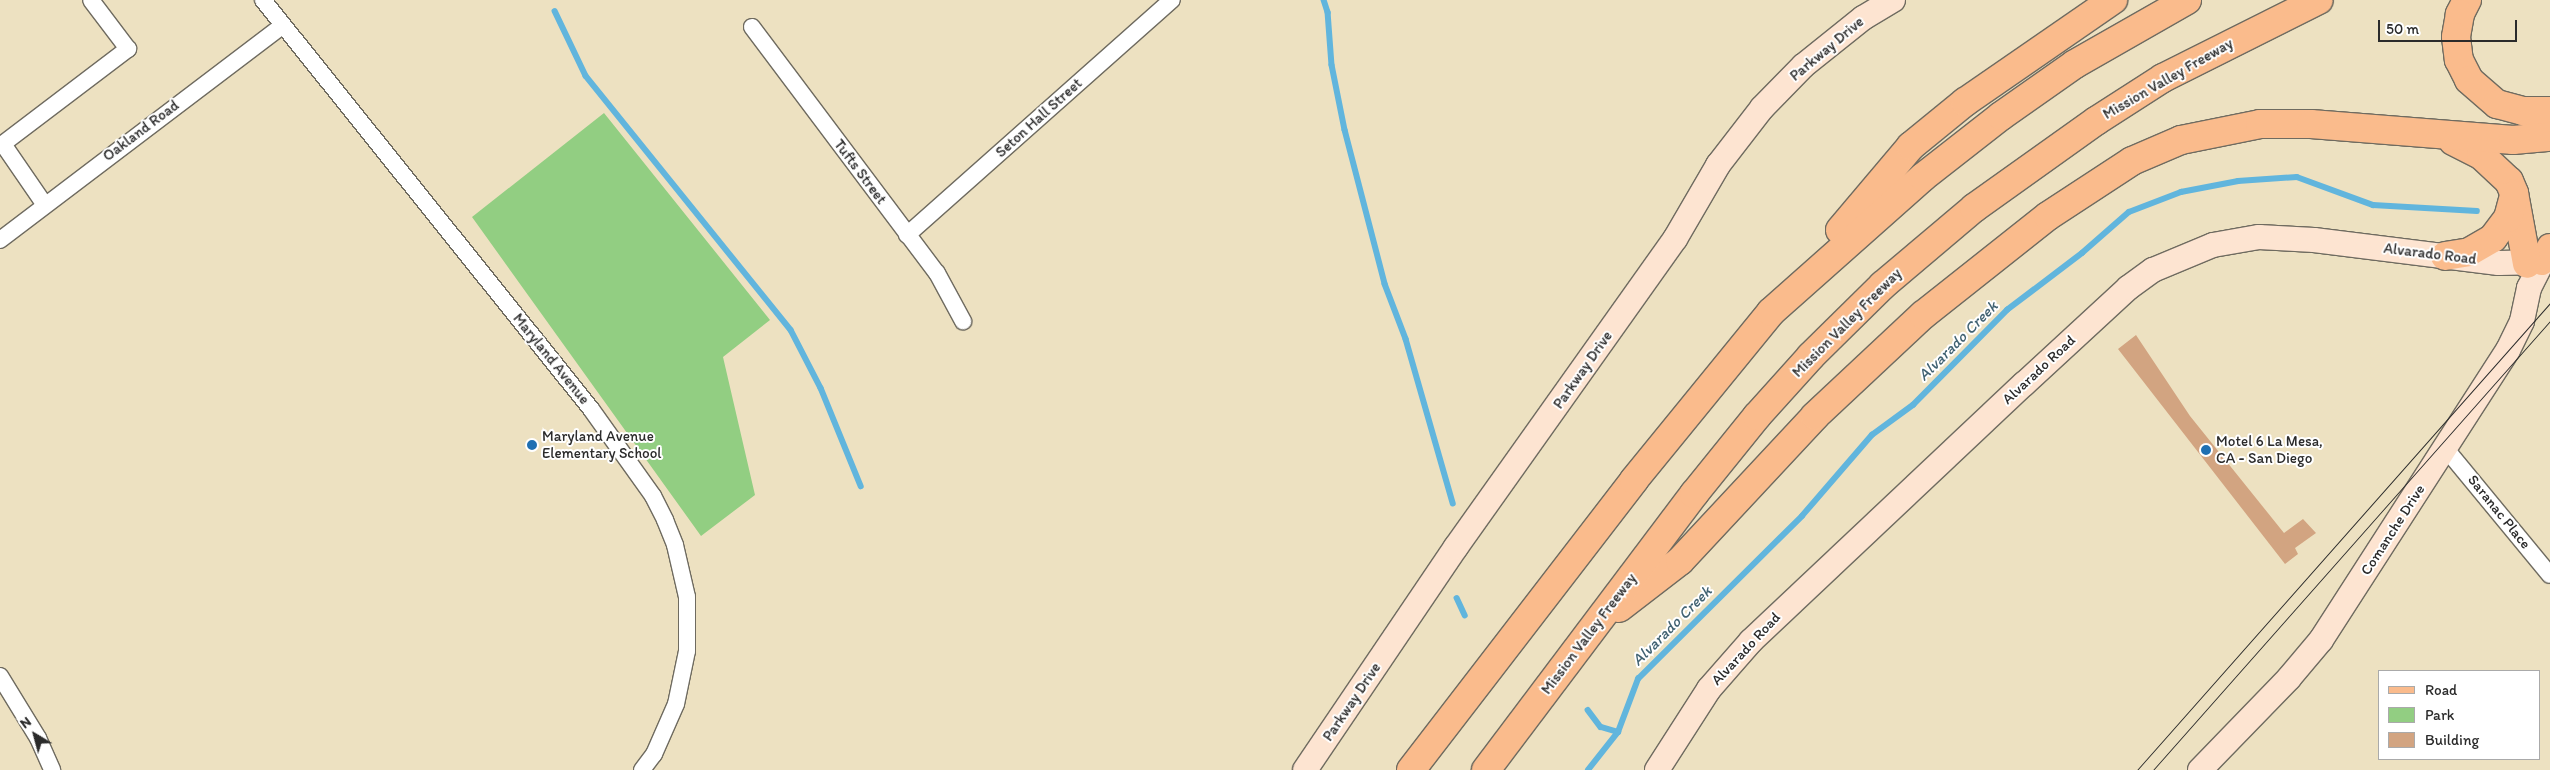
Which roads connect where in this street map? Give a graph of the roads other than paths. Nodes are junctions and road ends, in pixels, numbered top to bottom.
1 (91, 0) edge
2 (263, 0) edge
3 (1172, 0) edge
4 (1893, 0) edge
5 (2113, 0) edge
6 (2187, 0) edge
7 (2320, 0) edge
8 (2467, 0) edge
9 (283, 25) junction
10 (752, 26) dead end
11 (2550, 111) edge
12 (2440, 135) junction
13 (2550, 137) edge
14 (2, 145) edge
15 (2514, 193) junction
16 (46, 205) junction
17 (907, 235) junction
18 (0, 240) edge
19 (2446, 256) junction
20 (2540, 264) edge
21 (1770, 312) junction
22 (963, 321) dead end
23 (2446, 449) junction
24 (2550, 575) edge
25 (1592, 629) junction
26 (0, 676) edge
27 (52, 770) edge
28 (642, 770) edge
29 (1305, 770) edge
30 (1411, 770) edge
31 (1486, 770) edge
32 (1656, 770) edge
33 (2200, 770) edge

1 - 14 street
2 - 9 street, Maryland Avenue
3 - 17 street, Seton Hall Street
4 - 29 street, Parkway Drive
5 - 21 highway
6 - 21 highway
7 - 25 highway, Mission Valley Freeway
8 - 11 highway
9 - 16 street, Oakland Road
9 - 28 street, Maryland Avenue
10 - 17 street, Tufts Street
12 - 13 highway
12 - 15 highway
12 - 25 highway
14 - 16 street
15 - 19 highway
15 - 20 highway
16 - 18 street, Oakland Road
17 - 22 street, Tufts Street
19 - 20 street, Alvarado Road
19 - 32 street, Alvarado Road
20 - 23 street, Comanche Drive
21 - 30 highway
23 - 24 street, Saranac Place
23 - 33 street, Comanche Drive
25 - 31 highway, Mission Valley Freeway
26 - 27 street

